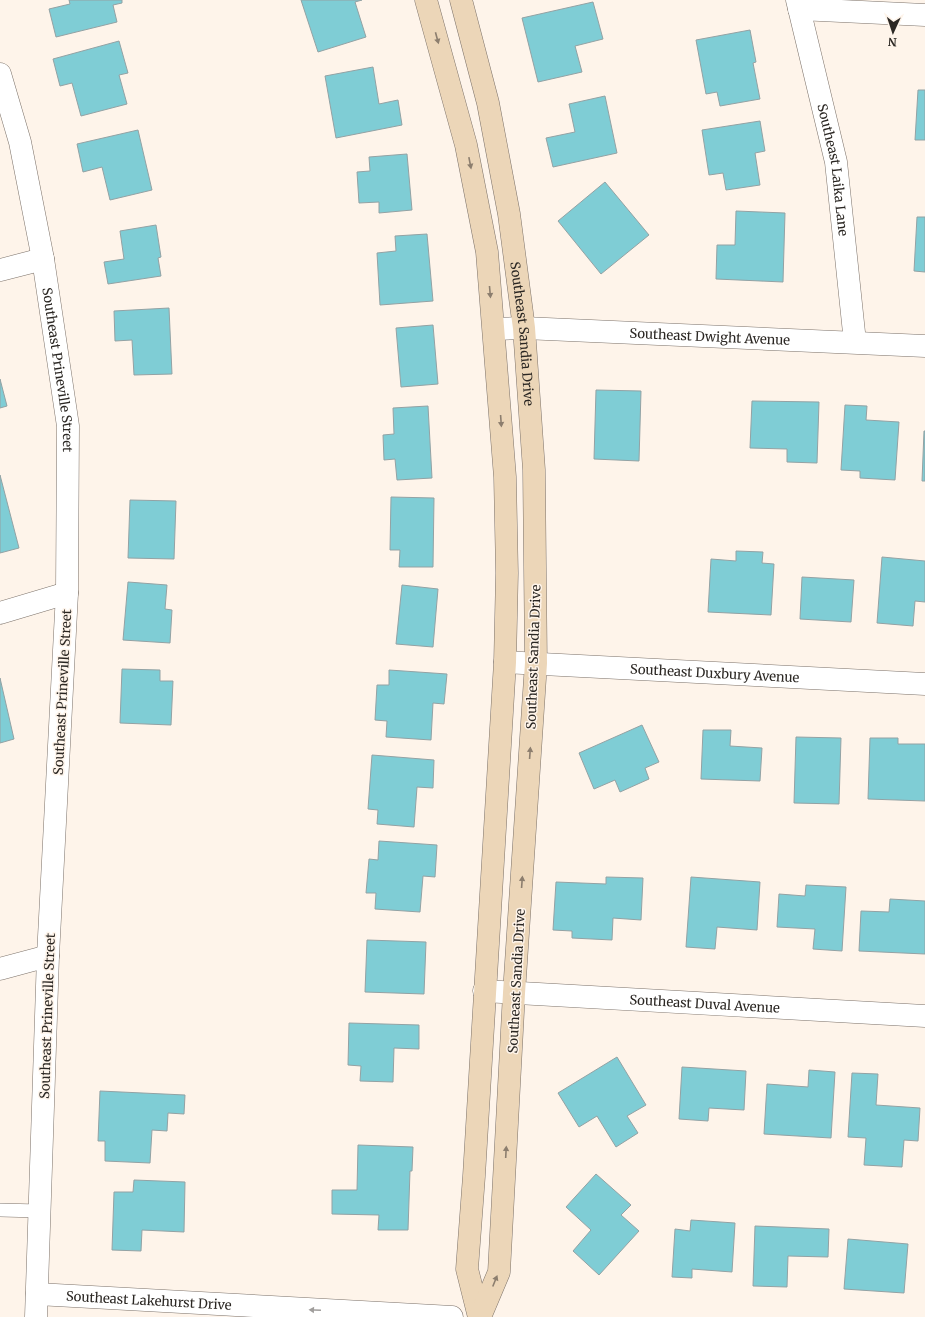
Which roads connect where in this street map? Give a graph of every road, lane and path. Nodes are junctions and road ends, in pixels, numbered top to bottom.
1 (426, 0) edge
2 (461, 0) edge
3 (798, 4) edge
4 (925, 15) edge
5 (0, 74) edge
6 (43, 259) junction
7 (0, 270) edge
8 (524, 328) junction
9 (494, 329) junction
10 (855, 342) junction
11 (925, 346) edge
12 (67, 593) junction
13 (0, 612) edge
14 (505, 662) junction
15 (536, 663) junction
16 (925, 684) edge
17 (48, 956) junction
18 (0, 969) edge
19 (484, 991) junction
20 (514, 993) junction
21 (925, 1016) edge
22 (0, 1210) edge
23 (40, 1211) junction
24 (37, 1294) junction
25 (36, 1317) edge
26 (452, 1317) edge
27 (480, 1317) edge

1 -> 9 street, Southeast Sandia Drive
2 - 8 street, Southeast Sandia Drive
3 - 4 street
3 - 10 street, Southeast Laika Lane
5 - 6 street, Southeast Prineville Street
6 - 7 street
6 - 12 street, Southeast Prineville Street
8 - 9 street, Southeast Dwight Avenue
8 - 10 street, Southeast Dwight Avenue
8 - 15 street, Southeast Sandia Drive
9 -> 14 street, Southeast Sandia Drive
10 - 11 street, Southeast Dwight Avenue
12 - 13 street
12 - 17 street, Southeast Prineville Street
14 - 15 street, Southeast Duxbury Avenue
14 - 19 street, Southeast Sandia Drive
15 - 16 street, Southeast Duxbury Avenue
20 -> 15 street, Southeast Sandia Drive
17 - 18 street
17 - 23 street, Southeast Prineville Street
19 - 20 street, Southeast Duval Avenue
19 - 27 street, Southeast Sandia Drive
20 - 21 street, Southeast Duval Avenue
27 -> 20 street, Southeast Sandia Drive
22 - 23 lane
23 - 24 street, Southeast Prineville Street
24 - 25 street, Southeast Prineville Street
26 -> 24 street, Southeast Lakehurst Drive

